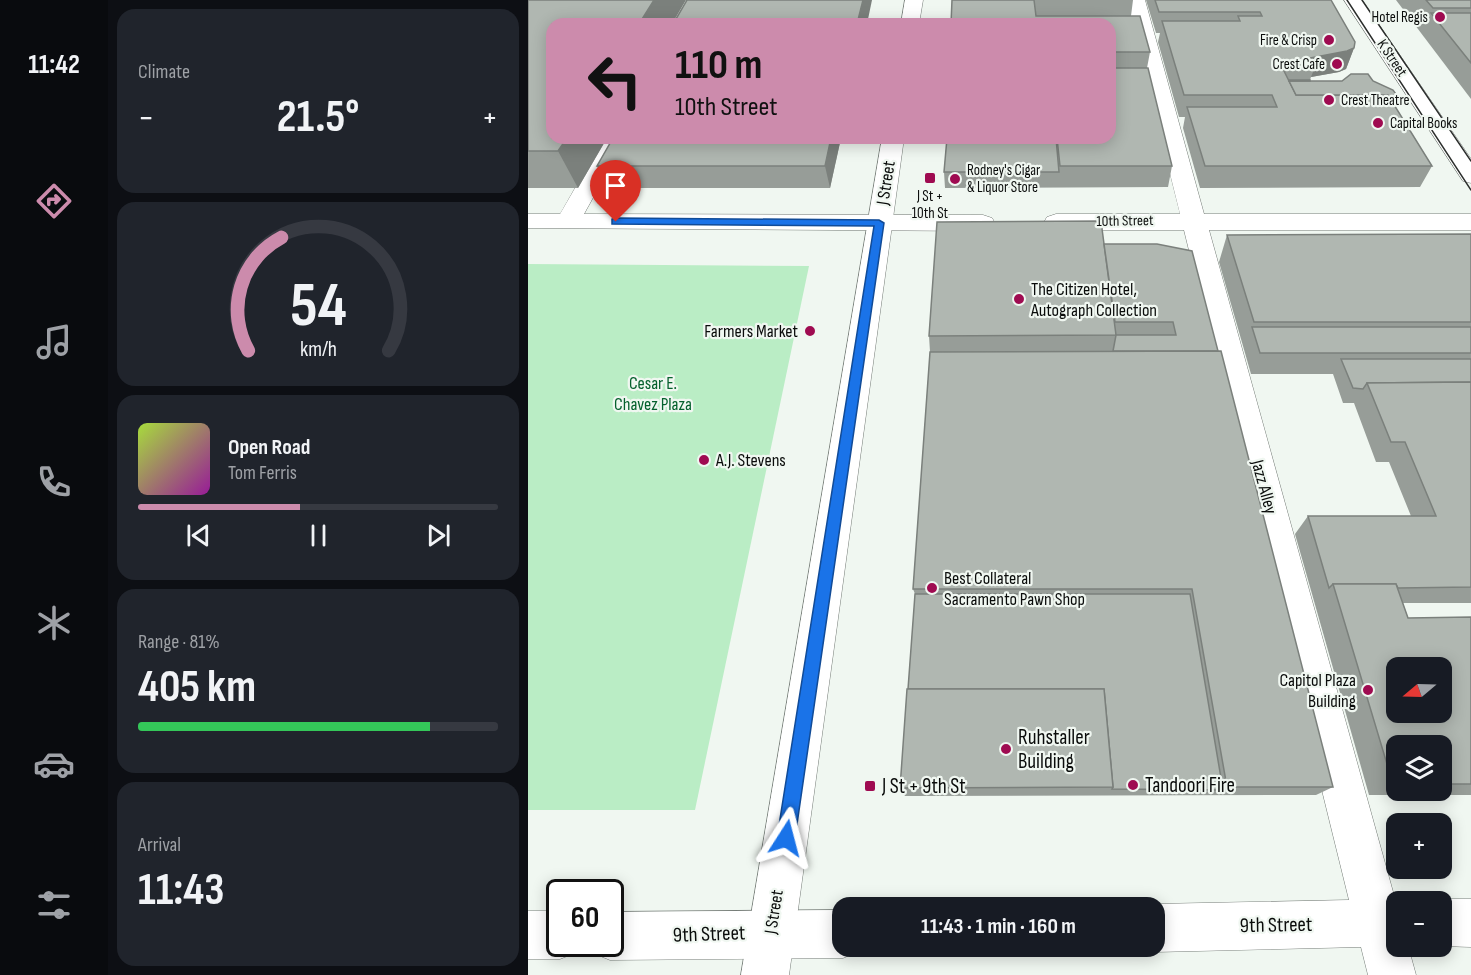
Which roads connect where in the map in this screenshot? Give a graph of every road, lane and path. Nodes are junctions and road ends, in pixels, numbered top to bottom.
1 (914, 0) edge
2 (1136, 0) edge
3 (1353, 0) edge
4 (911, 18) edge
5 (612, 144) edge
6 (892, 144) edge
7 (1471, 176) edge
8 (1193, 220) junction
9 (528, 221) edge
10 (568, 221) junction
11 (1471, 222) edge
12 (879, 223) junction
13 (1386, 916) edge
14 (1471, 922) edge
15 (1386, 923) edge
16 (1452, 923) edge
17 (1165, 928) edge
18 (528, 935) edge
19 (546, 935) edge
20 (832, 937) edge
21 (624, 938) edge
22 (768, 954) edge
23 (1391, 957) edge
24 (1392, 975) edge

1 - 4 street
2 - 8 street, Jazz Alley
3 - 7 street, K Street
5 - 10 street
6 - 12 street, J Street
8 - 11 street, 10th Street
8 - 12 street, 10th Street
8 - 13 street, Jazz Alley
9 - 10 street, 10th Street
10 - 12 street, 10th Street
12 - 22 street, J Street
14 - 16 street
15 - 17 street, 9th Street
18 - 19 street
20 - 22 street, 9th Street
21 - 22 street, 9th Street
23 - 24 street, Jazz Alley

